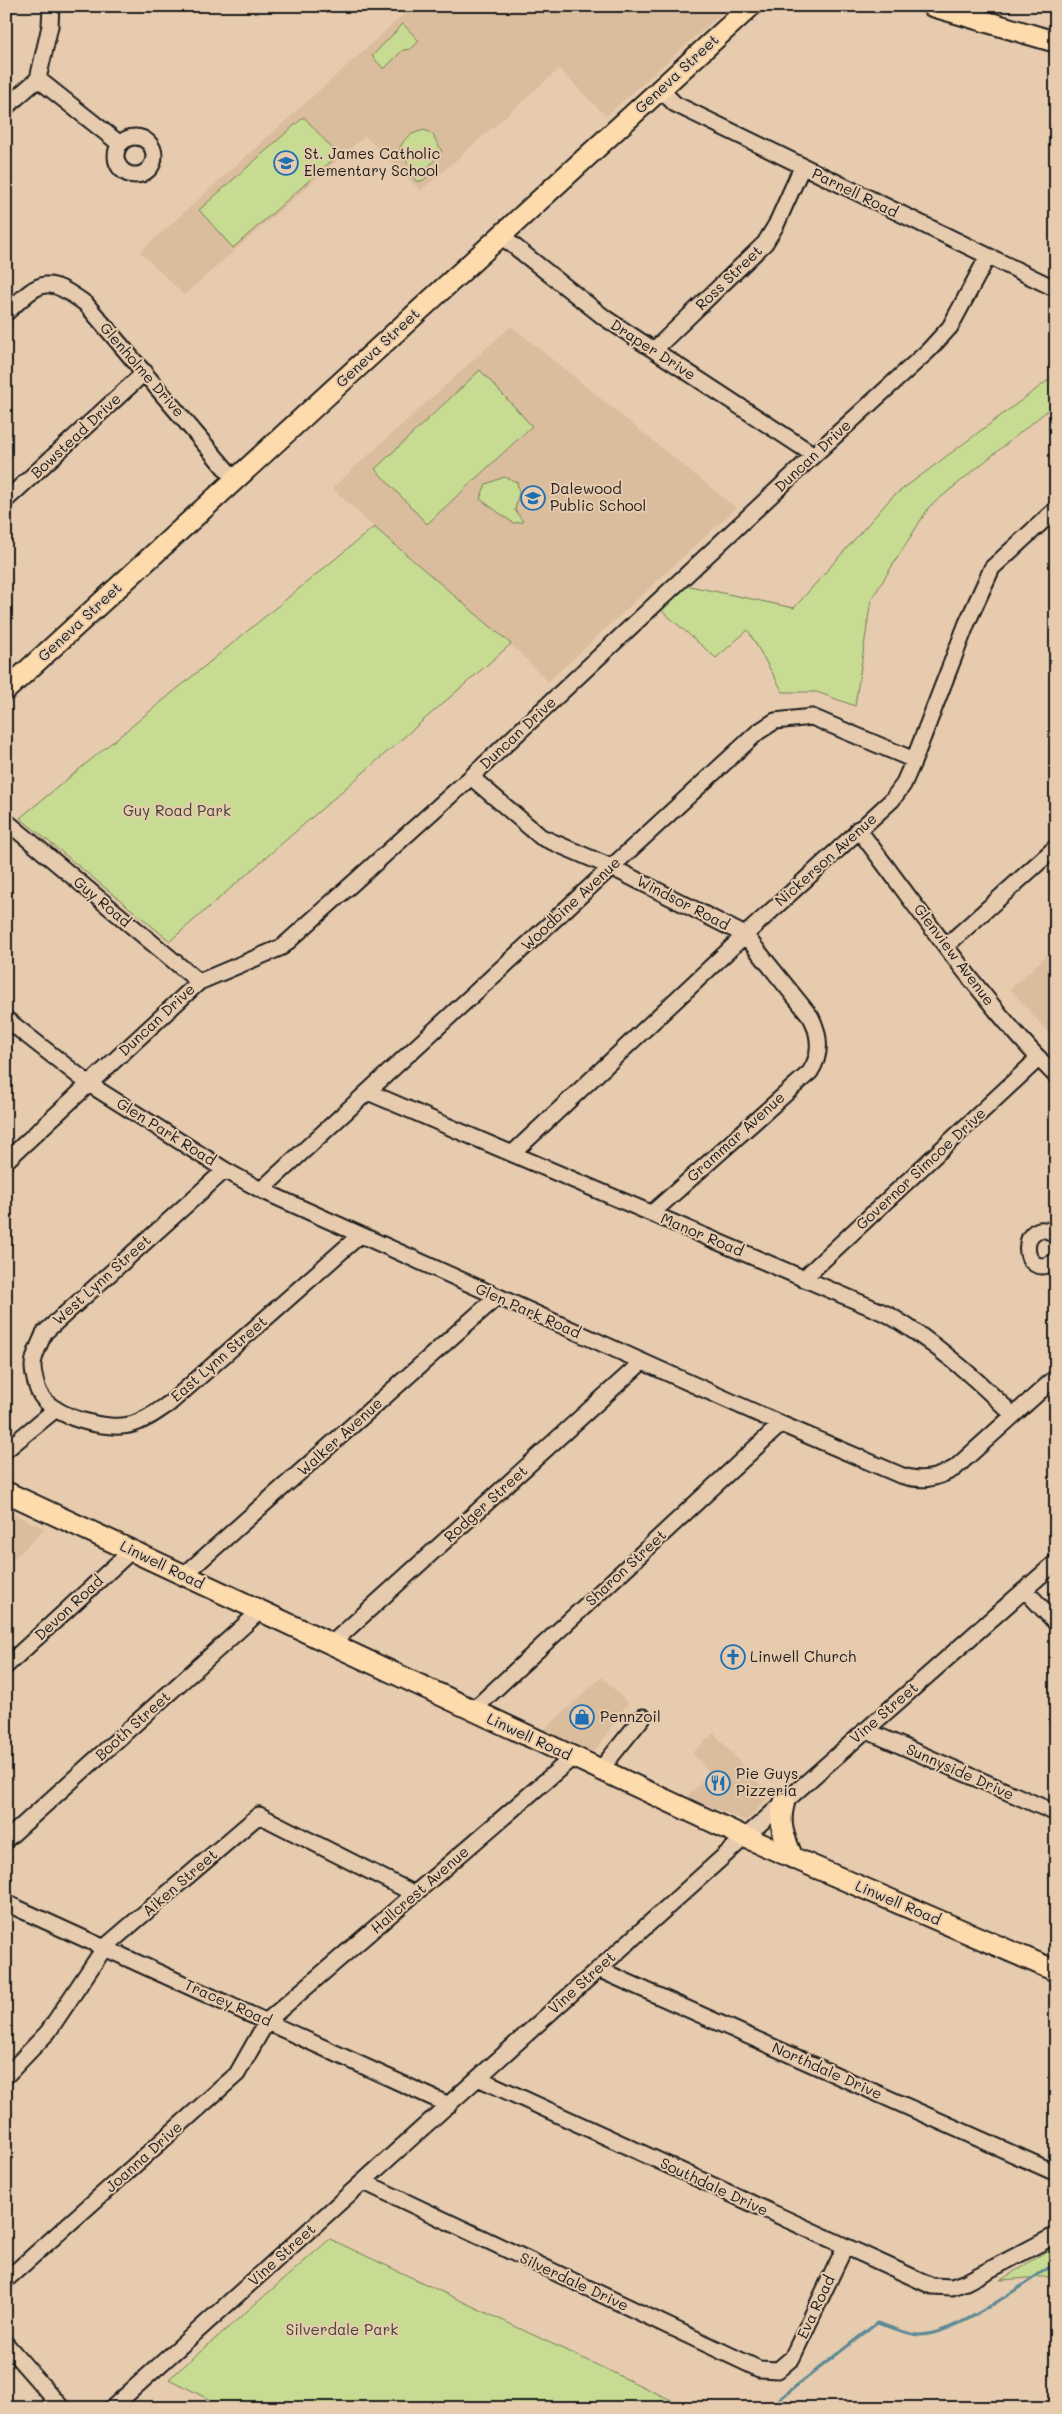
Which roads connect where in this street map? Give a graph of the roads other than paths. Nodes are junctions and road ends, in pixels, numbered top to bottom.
1 (51, 6) edge
2 (932, 6) edge
3 (747, 8) edge
4 (1056, 42) edge
5 (38, 79) junction
6 (660, 89) junction
7 (6, 107) edge
8 (120, 144) dead end
9 (802, 167) junction
10 (500, 236) junction
11 (987, 258) junction
12 (1056, 289) edge
13 (6, 313) edge
14 (654, 350) junction
15 (145, 372) junction
16 (814, 455) junction
17 (235, 480) junction
18 (6, 500) edge
19 (1056, 509) edge
20 (6, 690) edge
21 (914, 760) junction
22 (470, 777) junction
23 (6, 822) edge
24 (858, 829) junction
25 (1056, 847) edge
26 (611, 867) junction
27 (745, 934) junction
28 (946, 946) junction
29 (199, 982) junction
30 (6, 1019) edge
31 (1038, 1058) junction
32 (818, 1059) joint
33 (1056, 1076) edge
34 (89, 1084) junction
35 (368, 1092) junction
36 (512, 1153) junction
37 (6, 1161) edge
38 (225, 1170) junction
39 (261, 1190) junction
40 (652, 1213) junction
41 (360, 1235) junction
42 (1056, 1235) edge
43 (1056, 1261) edge
44 (803, 1279) junction
45 (497, 1297) junction
46 (642, 1362) junction
47 (1056, 1377) edge
48 (56, 1409) junction
49 (1013, 1415) junction
50 (781, 1424) junction
51 (6, 1450) edge
52 (6, 1492) edge
53 (132, 1550) junction
54 (1056, 1562) edge
55 (183, 1576) junction
56 (1025, 1590) junction
57 (259, 1612) junction
58 (1056, 1623) edge
59 (330, 1645) junction
60 (6, 1666) edge
61 (472, 1711) junction
62 (643, 1717) dead end
63 (865, 1730) junction
64 (572, 1758) junction
65 (600, 1770) junction
66 (784, 1802) junction
67 (1056, 1813) edge
68 (745, 1837) junction
69 (6, 1840) edge
70 (793, 1858) junction
71 (415, 1894) junction
72 (6, 1903) edge
73 (105, 1948) junction
74 (598, 1969) junction
75 (1056, 1972) edge
76 (267, 2021) junction
77 (6, 2076) edge
78 (478, 2078) junction
79 (449, 2105) junction
80 (1056, 2172) edge
81 (364, 2182) junction
82 (1056, 2235) edge
83 (845, 2248) junction
84 (6, 2280) edge
85 (6, 2344) edge
86 (785, 2364) joint
87 (62, 2408) edge
88 (112, 2408) edge

1 - 5 street
2 - 4 main road
3 - 6 main road, Geneva Street
5 - 7 street
5 - 8 street
6 - 9 street, Parnell Road
6 - 10 main road, Geneva Street
9 - 11 street, Parnell Road
9 - 14 street, Ross Street
10 - 14 street, Draper Drive
10 - 17 main road, Geneva Street
11 - 12 street, Parnell Road
11 - 16 street, Duncan Drive
13 - 15 street, Glenholme Drive
14 - 16 street, Draper Drive
15 - 17 street, Glenholme Drive
15 - 18 street, Bowstead Drive
16 - 22 street, Duncan Drive
17 - 20 main road, Geneva Street
19 - 21 street, Nickerson Avenue
21 - 24 street, Nickerson Avenue
21 - 26 street, Woodbine Avenue
22 - 26 street, Windsor Road
22 - 29 street, Duncan Drive
23 - 29 street, Guy Road
24 - 27 street, Nickerson Avenue
24 - 28 street, Glenview Avenue
25 - 28 street
26 - 27 street, Windsor Road
26 - 35 street, Woodbine Avenue
27 - 32 street, Windsor Road
27 - 36 street, Nickerson Avenue
28 - 31 street, Glenview Avenue
29 - 34 street, Duncan Drive
30 - 34 street, Glen Park Road
31 - 33 street, Glenview Avenue
31 - 44 street, Governor Simcoe Drive
32 - 40 street, Grammar Avenue
34 - 37 street, Duncan Drive
34 - 38 street, Glen Park Road
35 - 36 street, Manor Road
35 - 39 street, Woodbine Avenue
36 - 40 street, Manor Road
38 - 39 street, Glen Park Road
38 - 48 street, West Lynn Street
39 - 41 street, Glen Park Road
40 - 44 street, Manor Road
41 - 45 street, Glen Park Road
41 - 48 street, East Lynn Street
42 - 43 street
44 - 49 street, Manor Road
45 - 46 street, Glen Park Road
45 - 55 street, Walker Avenue
46 - 50 street, Glen Park Road
46 - 59 street, Rodger Street
47 - 49 street, Glen Park Road
48 - 51 street
49 - 50 street, Glen Park Road
50 - 61 street, Sharon Street
52 - 53 main road, Linwell Road
53 - 55 main road, Linwell Road
53 - 60 street, Devon Road
54 - 56 street, Vine Street
55 - 57 main road, Linwell Road
56 - 58 street
56 - 63 street, Vine Street
57 - 59 main road, Linwell Road
57 - 69 street, Booth Street
59 - 61 main road, Linwell Road
61 - 64 main road, Linwell Road
62 - 65 street
63 - 66 street, Vine Street
63 - 67 street, Sunnyside Drive
64 - 65 main road, Linwell Road
64 - 71 street, Hallcrest Avenue
65 - 68 main road, Linwell Road
66 - 68 street, Vine Street
66 - 70 main road
68 - 70 main road, Linwell Road
68 - 74 street, Vine Street
70 - 75 main road, Linwell Road
71 - 73 street, Aiken Street
71 - 76 street, Hallcrest Avenue
72 - 73 street, Tracey Road
73 - 76 street, Tracey Road
73 - 77 street, Aiken Street
74 - 78 street, Vine Street
74 - 80 street, Northdale Drive
76 - 79 street, Tracey Road
76 - 84 street, Joanna Drive
78 - 79 street, Vine Street
78 - 83 street, Southdale Drive
79 - 81 street, Vine Street
81 - 86 street, Silverdale Drive
81 - 88 street, Vine Street
82 - 83 street, Southdale Drive
83 - 86 street, Eva Road
85 - 87 street

